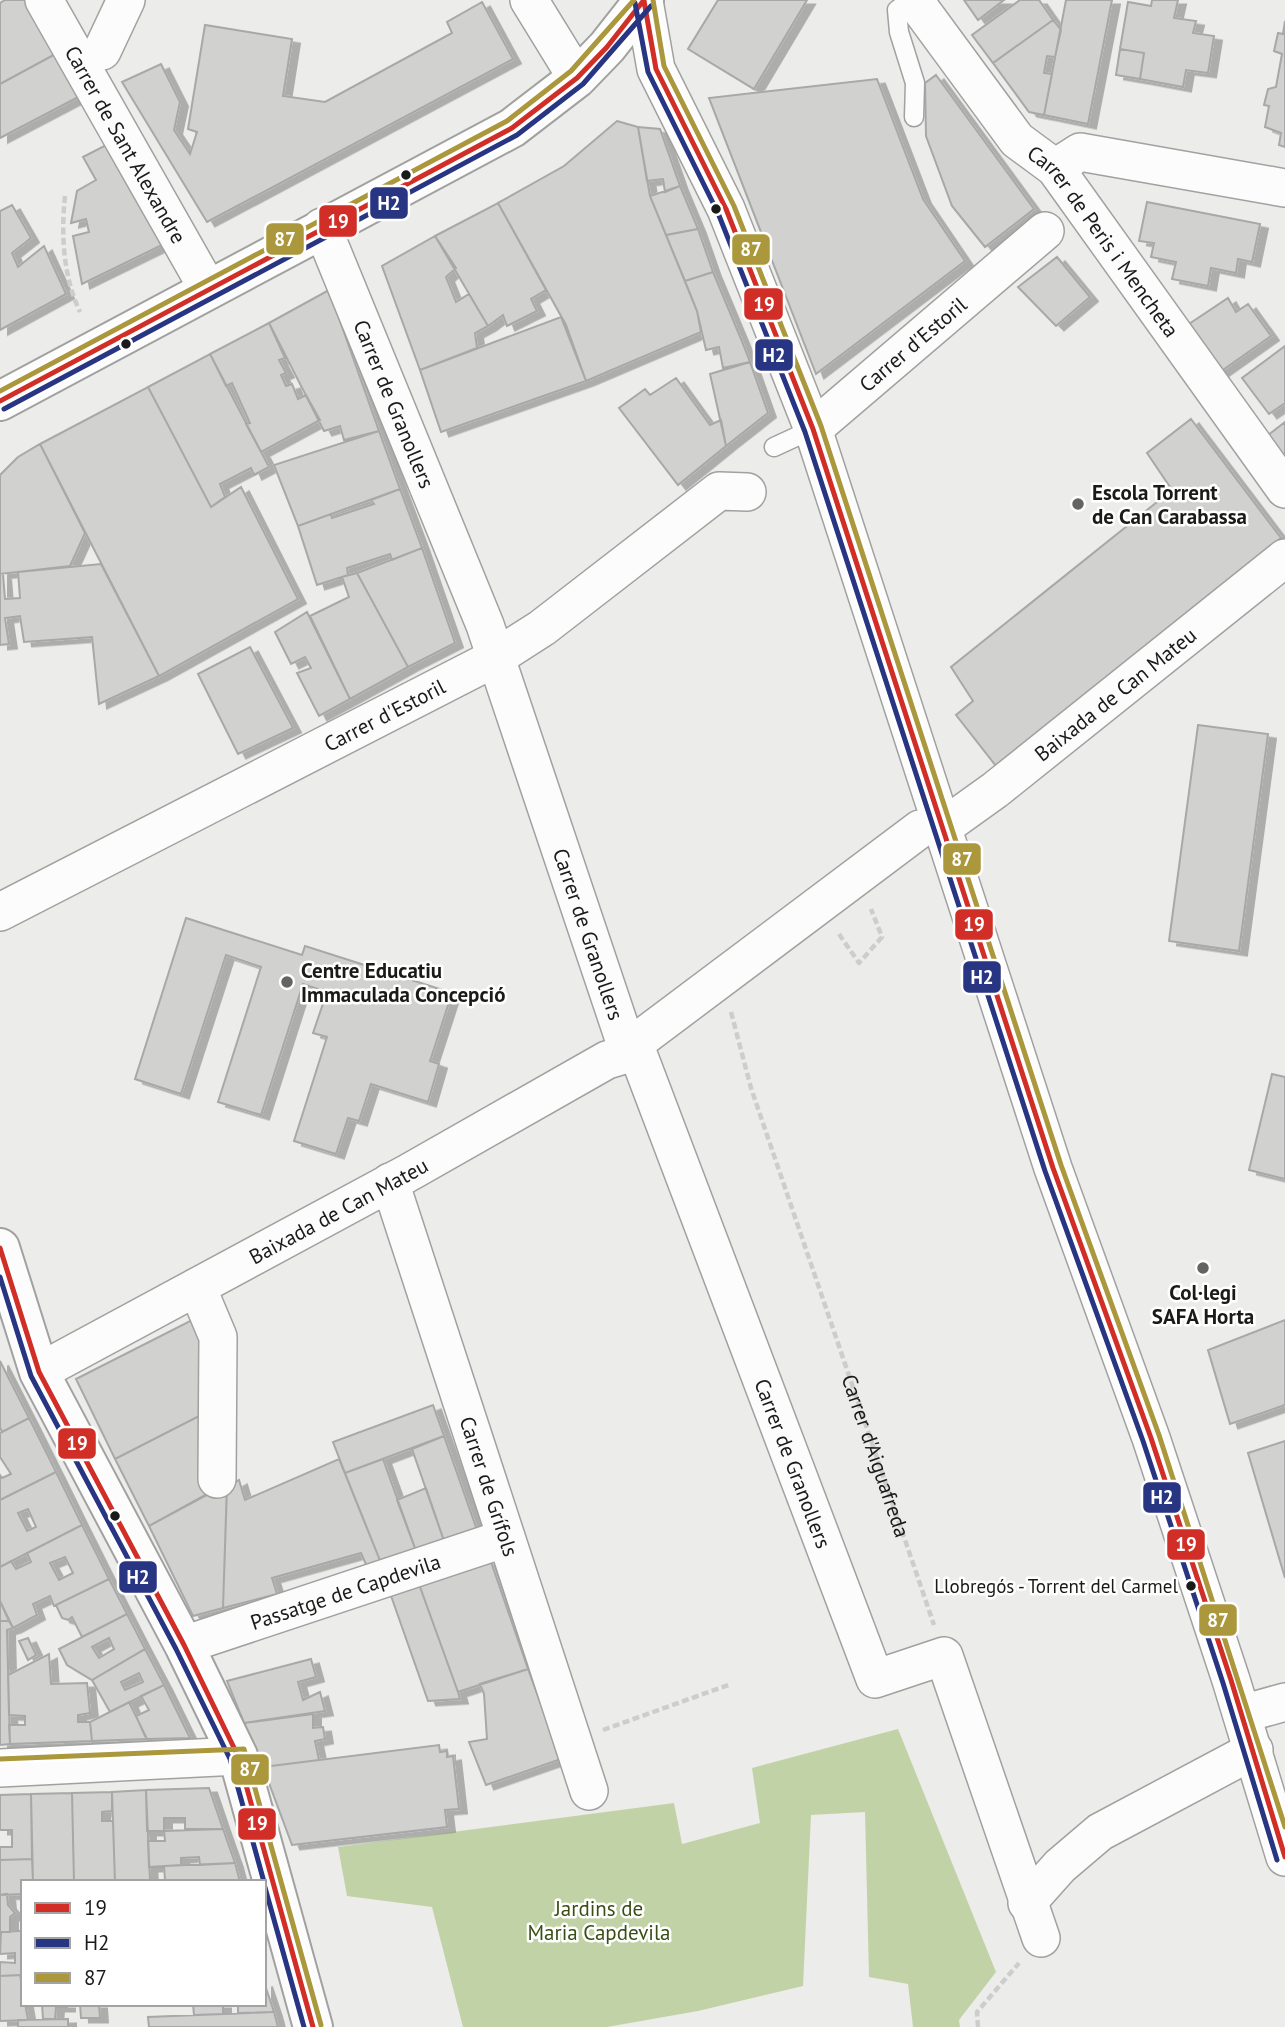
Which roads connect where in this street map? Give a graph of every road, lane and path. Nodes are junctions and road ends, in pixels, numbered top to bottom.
1 (44, 0) edge
2 (126, 0) edge
3 (529, 0) edge
4 (644, 0) edge
5 (912, 0) edge
6 (102, 51) dead end
7 (577, 78) junction
8 (914, 117) dead end
9 (1055, 168) junction
10 (1285, 188) edge
11 (65, 196) dead end
12 (323, 227) junction
13 (1045, 230) dead end
14 (208, 289) junction
15 (80, 312) dead end
16 (0, 401) edge
17 (813, 429) junction
18 (774, 447) dead end
19 (1285, 489) edge
20 (747, 492) dead end
21 (1285, 558) edge
22 (495, 658) junction
23 (931, 828) junction
24 (868, 902) dead end
25 (0, 912) edge
26 (838, 931) dead end
27 (691, 1001) junction
28 (640, 1044) junction
29 (390, 1182) junction
30 (0, 1248) edge
31 (197, 1287) junction
32 (39, 1372) junction
33 (217, 1479) dead end
34 (506, 1538) junction
35 (184, 1645) junction
36 (944, 1656) junction
37 (731, 1684) dead end
38 (1285, 1703) edge
39 (1242, 1714) junction
40 (599, 1732) dead end
41 (1254, 1750) junction
42 (238, 1756) junction
43 (0, 1768) edge
44 (589, 1791) dead end
45 (1285, 1857) edge
46 (1027, 1903) junction
47 (1041, 1938) joint
48 (313, 2027) edge
49 (978, 2027) edge

1 - 14 street, Carrer de Sant Alexandre
2 - 6 street
3 - 7 street
4 - 7 street
4 - 17 street
5 - 8 lane
5 - 9 street, Carrer de Peris i Mencheta
7 - 12 street
9 - 10 street
9 - 19 street, Carrer de Peris i Mencheta
11 - 15 path
12 - 14 street
12 - 22 street, Carrer de Granollers
13 - 17 street, Carrer d'Estoril
14 - 16 street
17 - 18 lane, Carrer d'Estoril
17 - 23 street
20 - 22 street, Carrer d'Estoril
21 - 23 street, Baixada de Can Mateu
22 - 25 street, Carrer d'Estoril
22 - 28 street, Carrer de Granollers
23 - 27 street, Baixada de Can Mateu
23 - 39 street
24 - 26 path
27 - 28 street, Baixada de Can Mateu
27 - 36 path, Carrer d'Aiguafreda
28 - 29 street, Baixada de Can Mateu
28 - 36 street, Carrer de Granollers
29 - 31 street, Baixada de Can Mateu
29 - 34 street, Carrer de Grífols
30 - 32 street
31 - 32 street, Baixada de Can Mateu
31 - 33 street
32 - 35 street
34 - 35 street, Passatge de Capdevila
34 - 44 street, Carrer de Grífols
35 - 42 street
36 - 46 street
37 - 40 path
38 - 39 street
39 - 41 street
41 - 45 street
41 - 46 street
42 - 43 street
42 - 48 street
46 - 47 street
47 - 49 path

